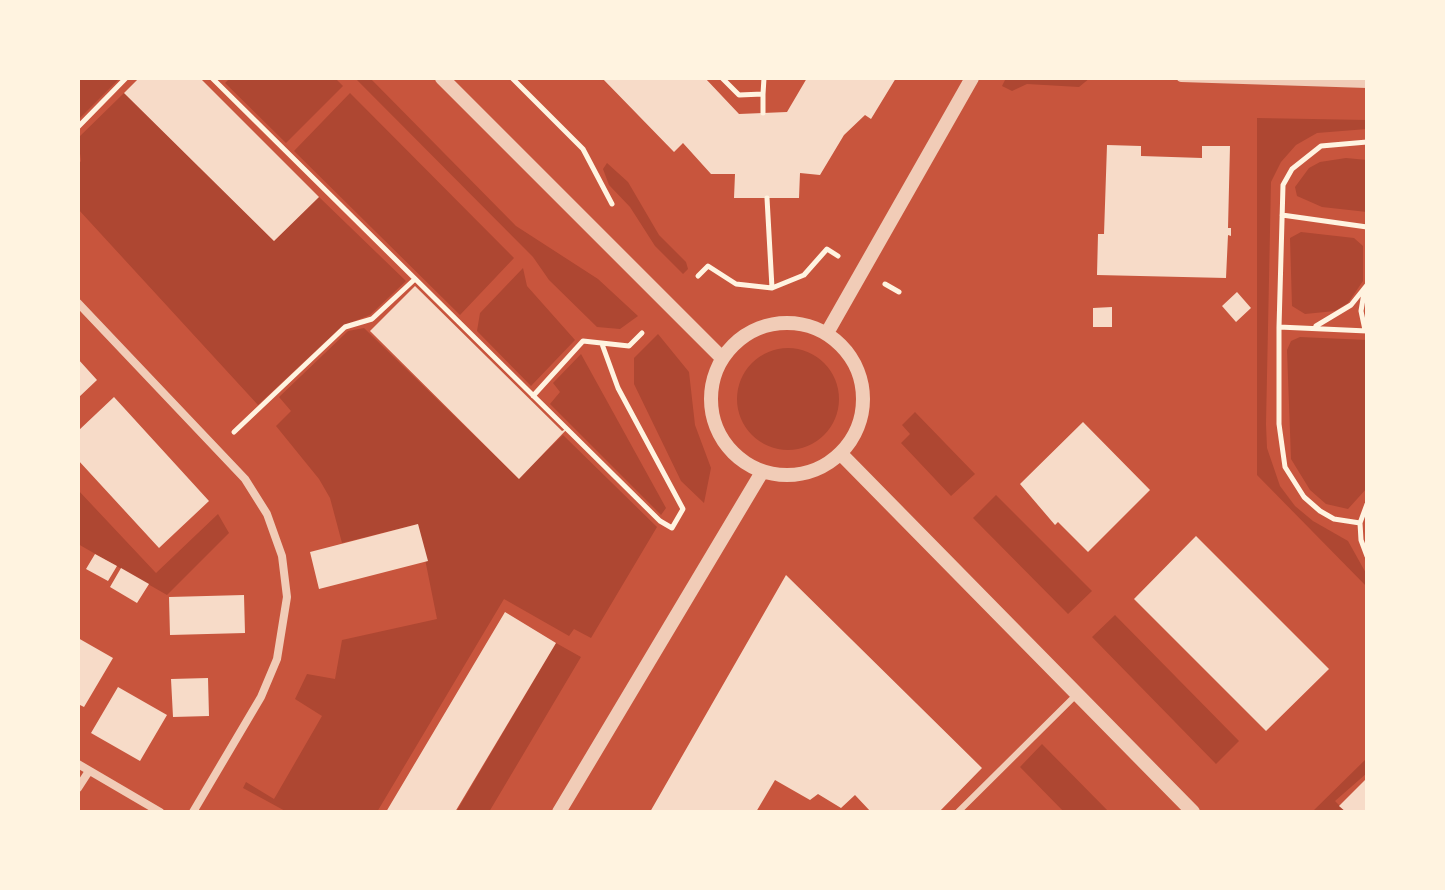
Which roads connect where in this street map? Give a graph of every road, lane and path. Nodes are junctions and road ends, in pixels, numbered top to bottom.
1 (126, 78) edge
2 (212, 78) edge
3 (442, 78) edge
4 (512, 78) edge
5 (722, 78) edge
6 (764, 78) edge
7 (972, 78) edge
8 (1181, 78) edge
9 (1367, 84) edge
10 (763, 94) junction
11 (763, 113) dead end
12 (78, 127) edge
13 (1367, 142) edge
14 (767, 198) dead end
15 (619, 214) dead end
16 (1282, 215) junction
17 (1367, 227) edge
18 (860, 269) junction
19 (698, 276) dead end
20 (415, 279) junction
21 (1366, 286) edge
22 (772, 288) junction
23 (899, 292) dead end
24 (78, 303) edge
25 (1366, 319) edge
26 (1279, 327) junction
27 (1312, 327) junction
28 (1366, 330) edge
29 (642, 333) dead end
30 (827, 333) junction
31 (602, 344) junction
32 (721, 357) junction
33 (533, 396) junction
34 (217, 450) junction
35 (841, 454) junction
36 (762, 472) junction
37 (1367, 504) edge
38 (1360, 523) junction
39 (1367, 556) edge
40 (1076, 695) junction
41 (78, 764) edge
42 (89, 771) junction
43 (78, 788) edge
44 (160, 812) edge
45 (193, 812) edge
46 (559, 812) edge
47 (958, 812) edge
48 (1193, 812) edge

1 - 12 path
2 - 20 path
3 - 32 street
4 - 15 path
5 - 10 path
6 - 10 path
7 - 18 street
8 - 9 street
10 - 11 path
13 - 16 path
14 - 22 path
16 - 17 path
16 - 26 path
18 - 22 path
18 - 23 path
18 - 30 street
19 - 22 path
20 - 33 path
20 - 34 path
21 - 25 path
21 - 27 path
24 - 34 street
25 - 28 path
26 - 27 path
26 - 38 path
27 - 28 path
29 - 31 path
30 - 32 street
30 - 35 street
31 - 33 path
31 - 33 path
32 - 36 street
34 - 45 street
35 - 36 street
35 - 40 street
36 - 46 street
37 - 38 path
38 - 39 path
40 - 47 lane
40 - 48 street
41 - 42 street
42 - 43 street
42 - 44 street

